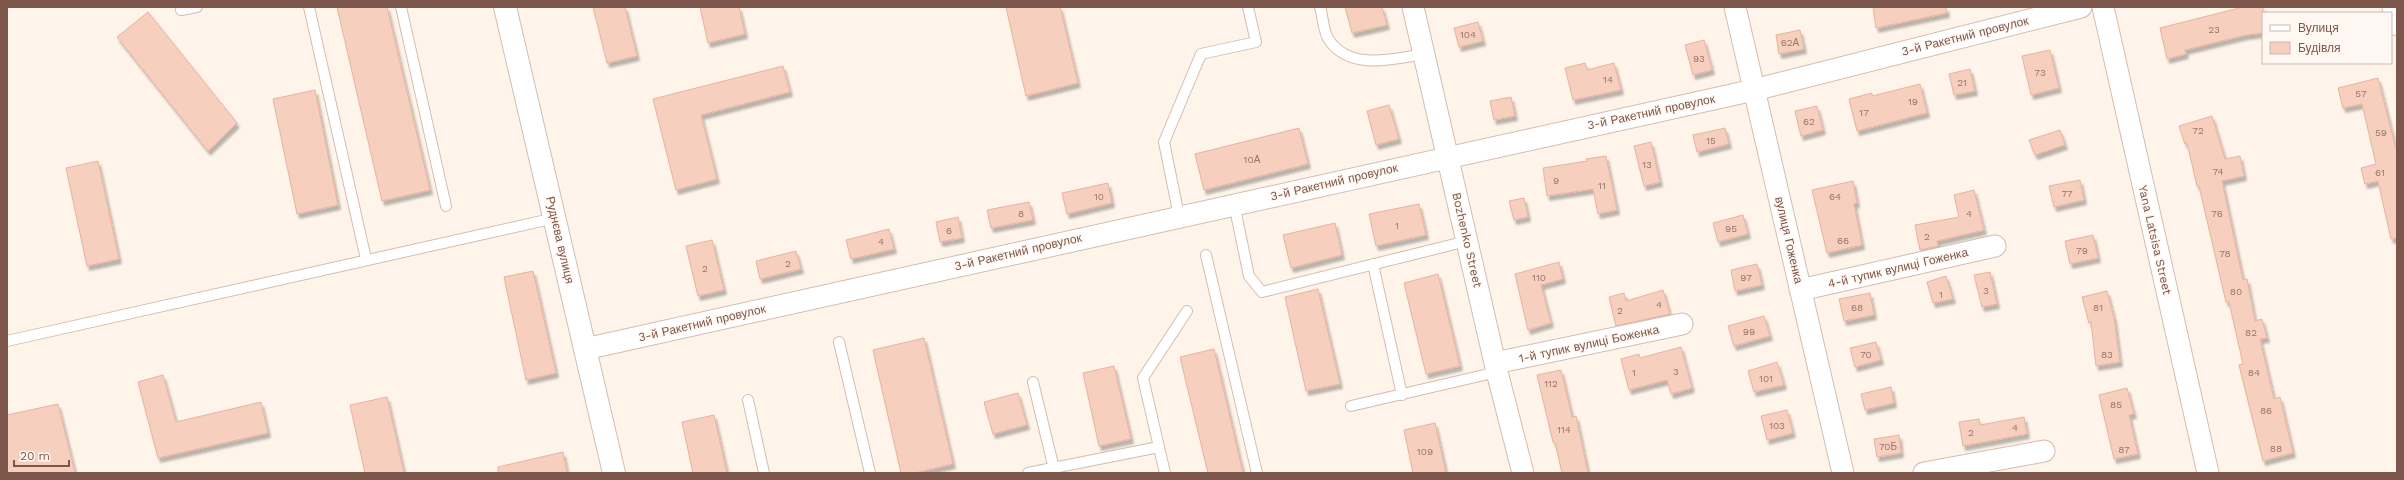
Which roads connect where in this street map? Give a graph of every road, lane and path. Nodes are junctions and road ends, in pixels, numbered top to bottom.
1 (197, 7) edge
2 (310, 7) edge
3 (401, 7) edge
4 (505, 7) edge
5 (1248, 7) edge
6 (1320, 7) edge
7 (1413, 7) edge
8 (1735, 7) edge
9 (2081, 7) edge
10 (2103, 7) edge
11 (2393, 7) edge
12 (181, 10) dead end
13 (2397, 24) edge
14 (1424, 54) junction
15 (1754, 90) junction
16 (1448, 156) junction
17 (1234, 204) junction
18 (446, 206) dead end
19 (1179, 216) junction
20 (555, 218) junction
21 (1467, 241) junction
22 (1995, 246) dead end
23 (1206, 254) dead end
24 (366, 259) junction
25 (1373, 264) junction
26 (1800, 290) junction
27 (1187, 311) dead end
28 (1682, 324) dead end
29 (7, 341) edge
30 (839, 342) dead end
31 (585, 349) junction
32 (1496, 368) junction
33 (1033, 382) dead end
34 (1402, 395) junction
35 (748, 400) dead end
36 (1351, 406) dead end
37 (1159, 447) junction
38 (2044, 451) dead end
39 (1055, 470) edge
40 (614, 473) edge
41 (764, 473) edge
42 (870, 473) edge
43 (1028, 473) edge
44 (1165, 473) edge
45 (1257, 473) edge
46 (1523, 473) edge
47 (1843, 473) edge
48 (1924, 473) edge
49 (2208, 473) edge

1 - 12 lane
2 - 24 lane
3 - 18 lane
4 - 20 street, Руднєва вулиця
5 - 19 lane
6 - 14 lane
7 - 14 street, Bozhenko Street
8 - 15 street, вулиця Гоженка
9 - 15 street, 3-й Ракетний провулок
10 - 49 street, Yana Latsisa Street
11 - 13 street
14 - 16 street, Bozhenko Street
15 - 16 street, 3-й Ракетний провулок
15 - 26 street, вулиця Гоженка
16 - 17 street, 3-й Ракетний провулок
16 - 21 street, Bozhenko Street
17 - 19 street, 3-й Ракетний провулок
17 - 25 lane
19 - 31 street, 3-й Ракетний провулок
20 - 24 lane
20 - 31 street, Руднєва вулиця
21 - 25 lane
21 - 32 street, Bozhenko Street
22 - 26 street, 4-й тупик вулиці Гоженка
23 - 45 lane
24 - 29 lane
25 - 34 lane
26 - 47 street, вулиця Гоженка
27 - 37 lane
28 - 32 street, 1-й тупик вулиці Боженка
30 - 42 lane
31 - 40 street, Руднєва вулиця
32 - 34 lane
32 - 46 street, Bozhenko Street
33 - 39 lane
34 - 36 lane
35 - 41 lane
37 - 39 lane
37 - 44 lane
38 - 48 street
39 - 43 lane

